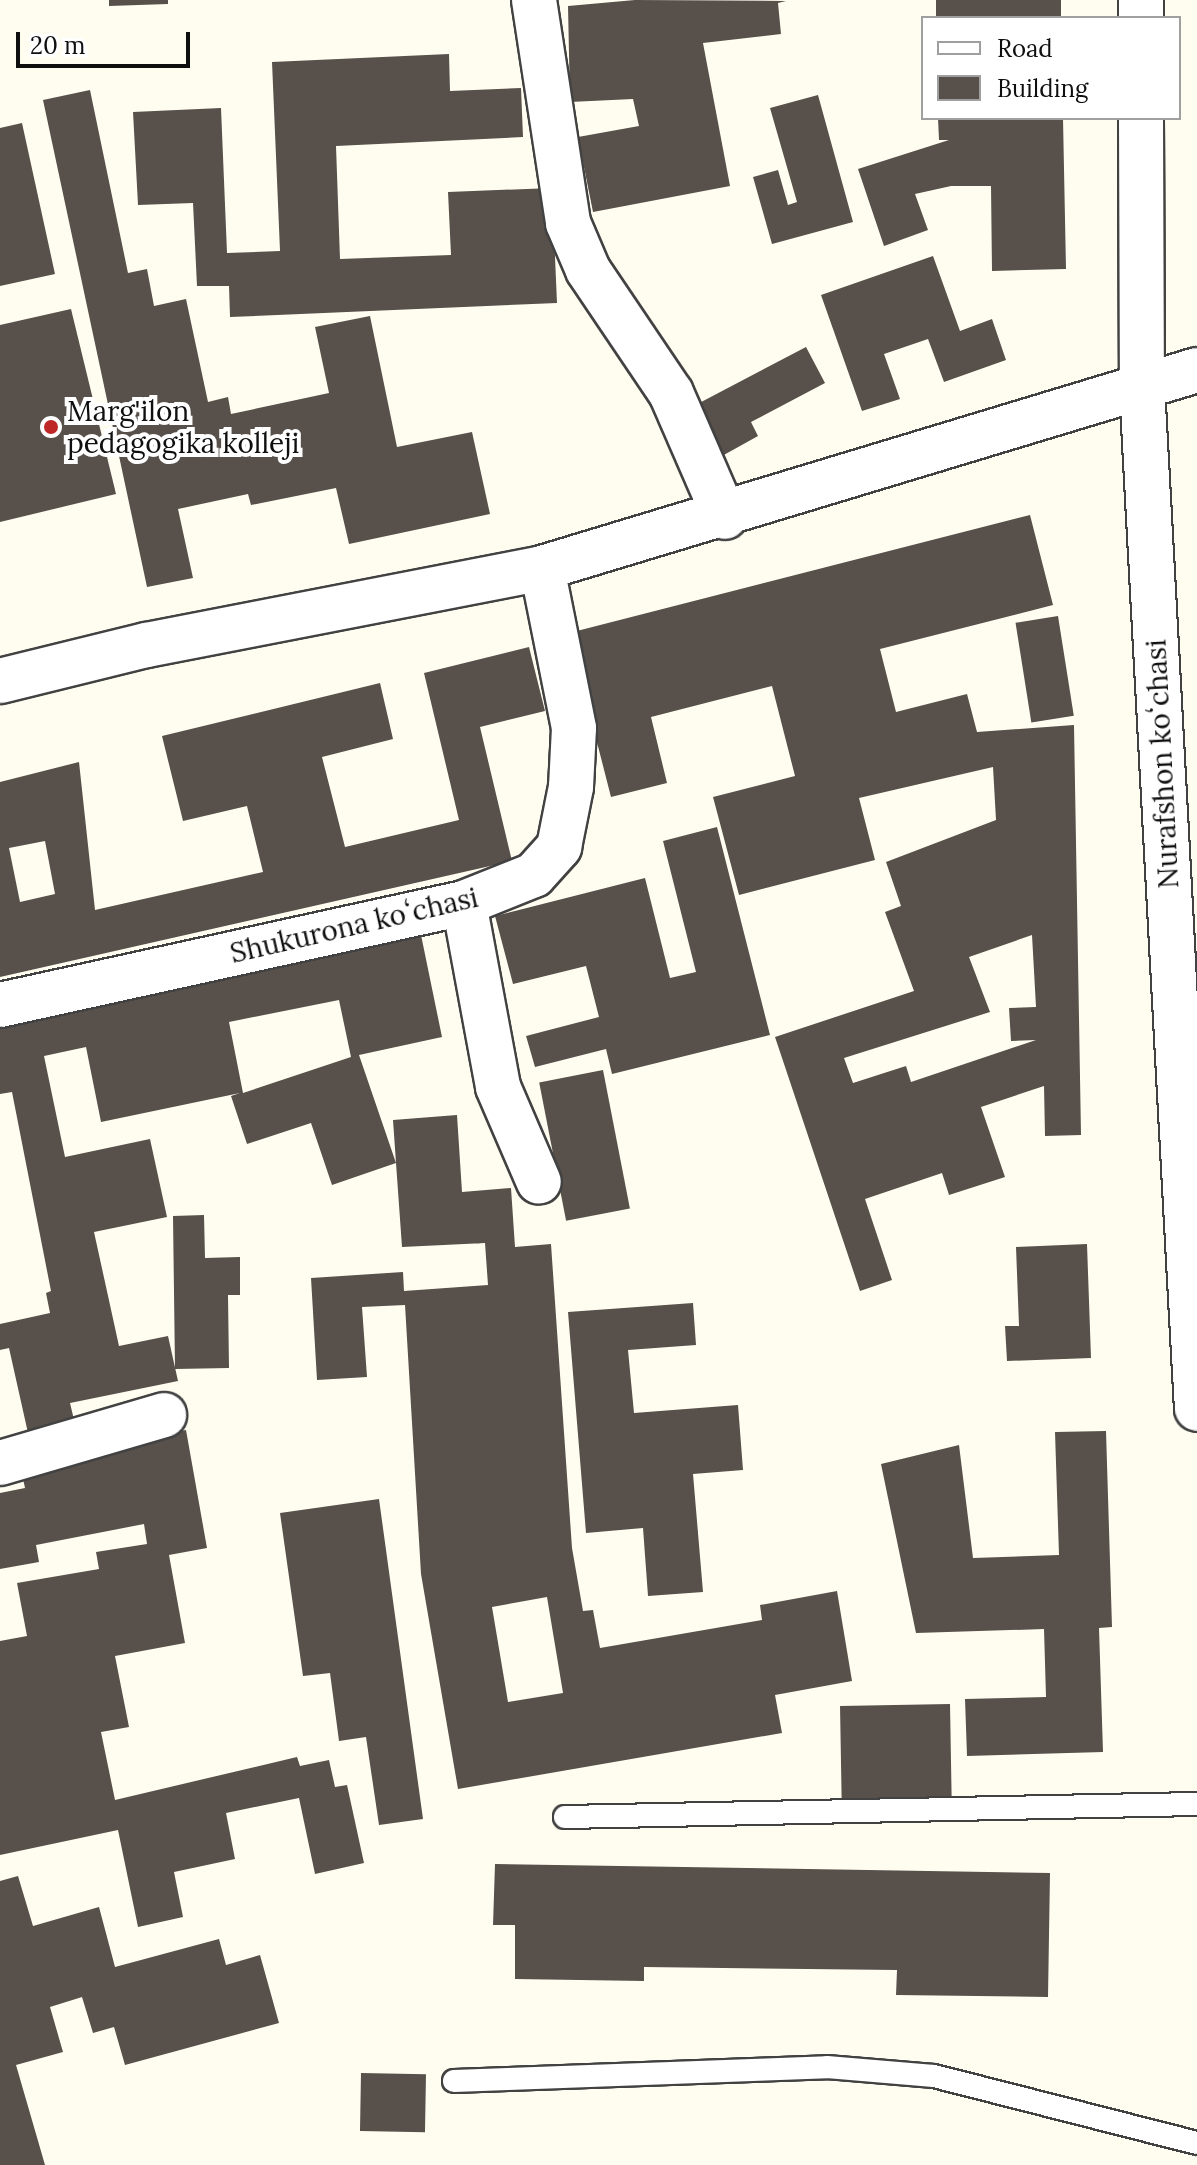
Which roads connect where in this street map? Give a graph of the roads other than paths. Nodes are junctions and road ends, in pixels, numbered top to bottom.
1 (534, 0) edge
2 (1141, 120) edge
3 (1197, 370) edge
4 (1142, 387) junction
5 (725, 517) junction
6 (542, 568) junction
7 (0, 681) edge
8 (464, 903) junction
9 (0, 1005) edge
10 (539, 1182) dead end
11 (1197, 1409) edge
12 (164, 1415) dead end
13 (0, 1463) edge
14 (1197, 1804) edge
15 (565, 1817) dead end
16 (454, 2081) dead end
17 (1197, 2143) edge

1 - 5 street
2 - 4 street, Nurafshon koʻchasi
3 - 4 street
4 - 5 street
4 - 11 street, Nurafshon koʻchasi
5 - 6 street
6 - 7 street
6 - 8 street, Shukurona koʻchasi
8 - 9 street, Shukurona koʻchasi
8 - 10 street
12 - 13 street
14 - 15 lane
16 - 17 lane

